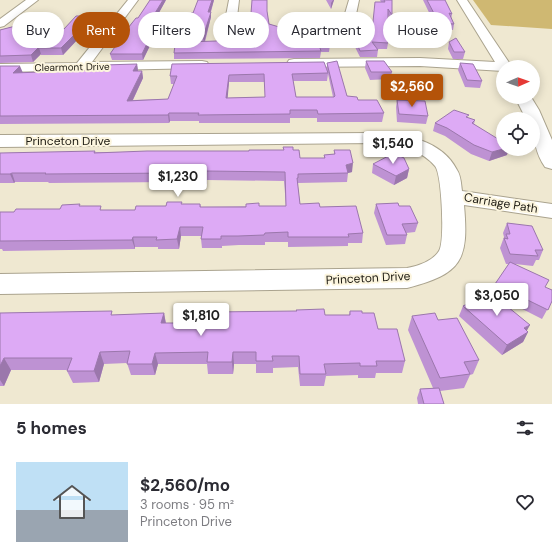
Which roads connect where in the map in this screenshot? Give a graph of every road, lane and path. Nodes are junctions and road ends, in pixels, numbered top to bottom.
1 (33, 0) edge
2 (133, 0) edge
3 (234, 0) edge
4 (354, 0) edge
5 (462, 0) edge
6 (232, 12) edge
7 (351, 12) edge
8 (0, 24) edge
9 (501, 60) edge
10 (279, 63) edge
11 (216, 64) edge
12 (496, 66) edge
13 (81, 67) junction
14 (0, 68) edge
15 (527, 104) edge
16 (0, 141) edge
17 (552, 163) edge
18 (451, 201) junction
19 (552, 211) edge
20 (552, 222) edge
21 (0, 284) edge

1 - 8 street
2 - 13 street
3 - 6 street
4 - 7 street
5 - 9 street
10 - 12 street
11 - 13 street, Clearmont Drive
13 - 14 street, Clearmont Drive
15 - 17 street
16 - 18 street, Princeton Drive
18 - 19 street, Carriage Path
18 - 20 street, Carriage Path
18 - 21 street, Princeton Drive

